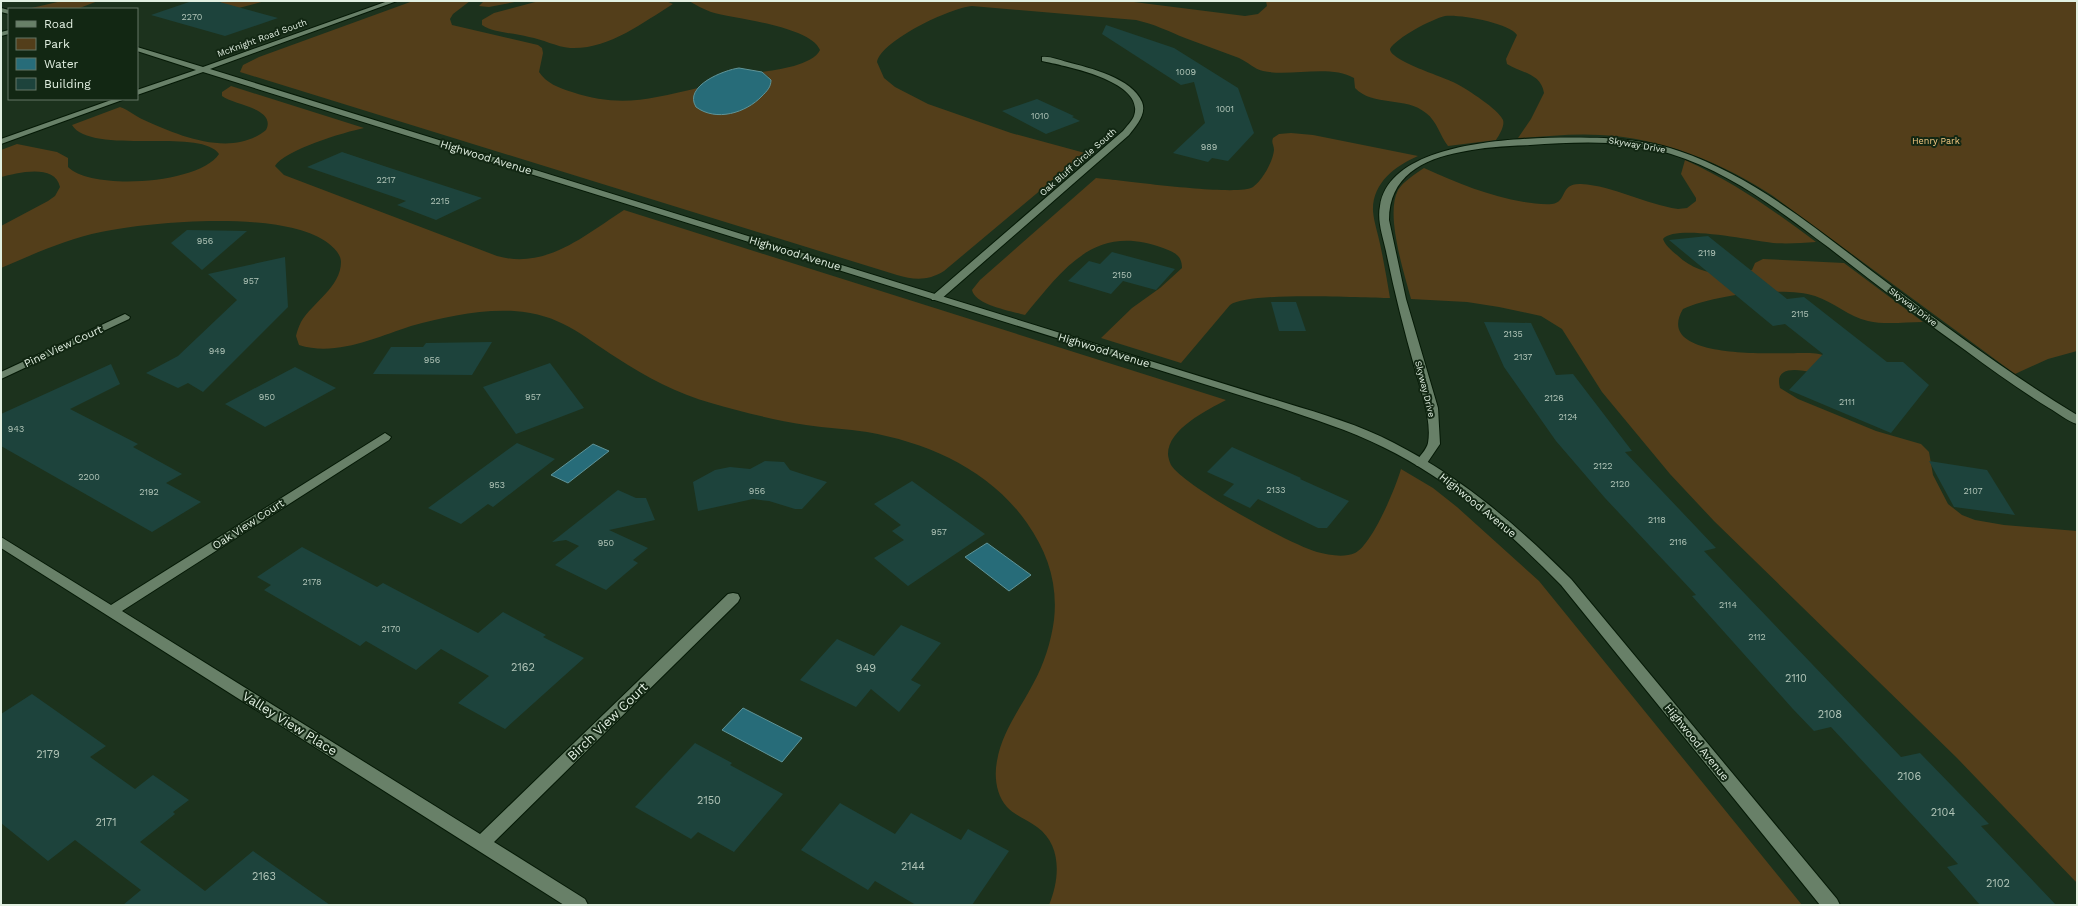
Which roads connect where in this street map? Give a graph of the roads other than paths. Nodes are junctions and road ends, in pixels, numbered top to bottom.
1 (394, 1) edge
2 (138, 49) edge
3 (1045, 58) dead end
4 (204, 69) junction
5 (138, 93) edge
6 (118, 100) edge
7 (1, 142) edge
8 (936, 298) junction
9 (126, 317) dead end
10 (1, 376) edge
11 (2077, 420) edge
12 (384, 437) dead end
13 (1421, 463) junction
14 (1, 542) edge
15 (733, 598) dead end
16 (112, 611) junction
17 (481, 844) junction
18 (579, 905) edge
19 (1831, 905) edge

1 - 4 street, McKnight Road South
2 - 4 street, Highwood Avenue
3 - 8 street, Oak Bluff Circle South
4 - 5 street, McKnight Road South
4 - 8 street, Highwood Avenue
6 - 7 street
8 - 13 street, Highwood Avenue
9 - 10 street, Pine View Court
11 - 13 street, Skyway Drive
12 - 16 street, Oak View Court
13 - 19 street, Highwood Avenue
14 - 16 street, Valley View Place
15 - 17 street, Birch View Court
16 - 17 street, Valley View Place
17 - 18 street, Valley View Place

